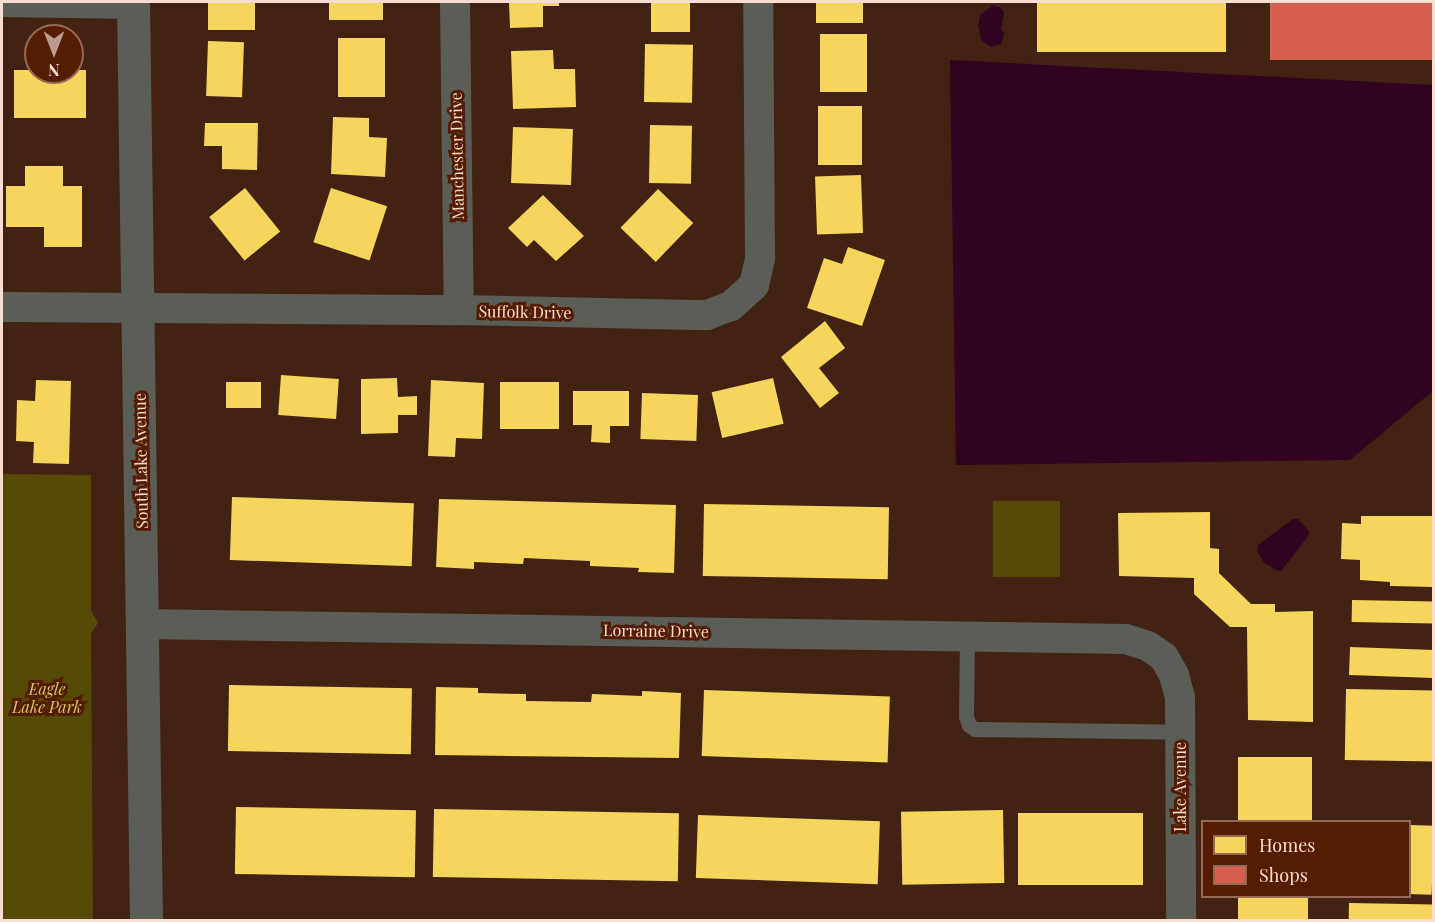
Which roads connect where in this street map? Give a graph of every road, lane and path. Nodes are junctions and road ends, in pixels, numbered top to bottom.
1 (2, 2) edge
2 (455, 2) edge
3 (758, 2) edge
4 (133, 3) edge
5 (2, 307) edge
6 (139, 310) junction
7 (459, 310) junction
8 (143, 624) junction
9 (967, 636) junction
10 (1164, 657) joint
11 (1180, 732) junction
12 (146, 921) edge
13 (1181, 921) edge

1 - 4 street
2 - 7 street, Manchester Drive
3 - 7 street, Suffolk Drive
4 - 6 street, South Lake Avenue
5 - 6 street, Suffolk Drive
6 - 7 street, Suffolk Drive
6 - 8 street, South Lake Avenue
8 - 9 street, Lorraine Drive
8 - 12 street, South Lake Avenue
9 - 10 street, Lorraine Drive
9 - 11 lane
10 - 11 street, Lake Avenue
11 - 13 street, Lake Avenue

